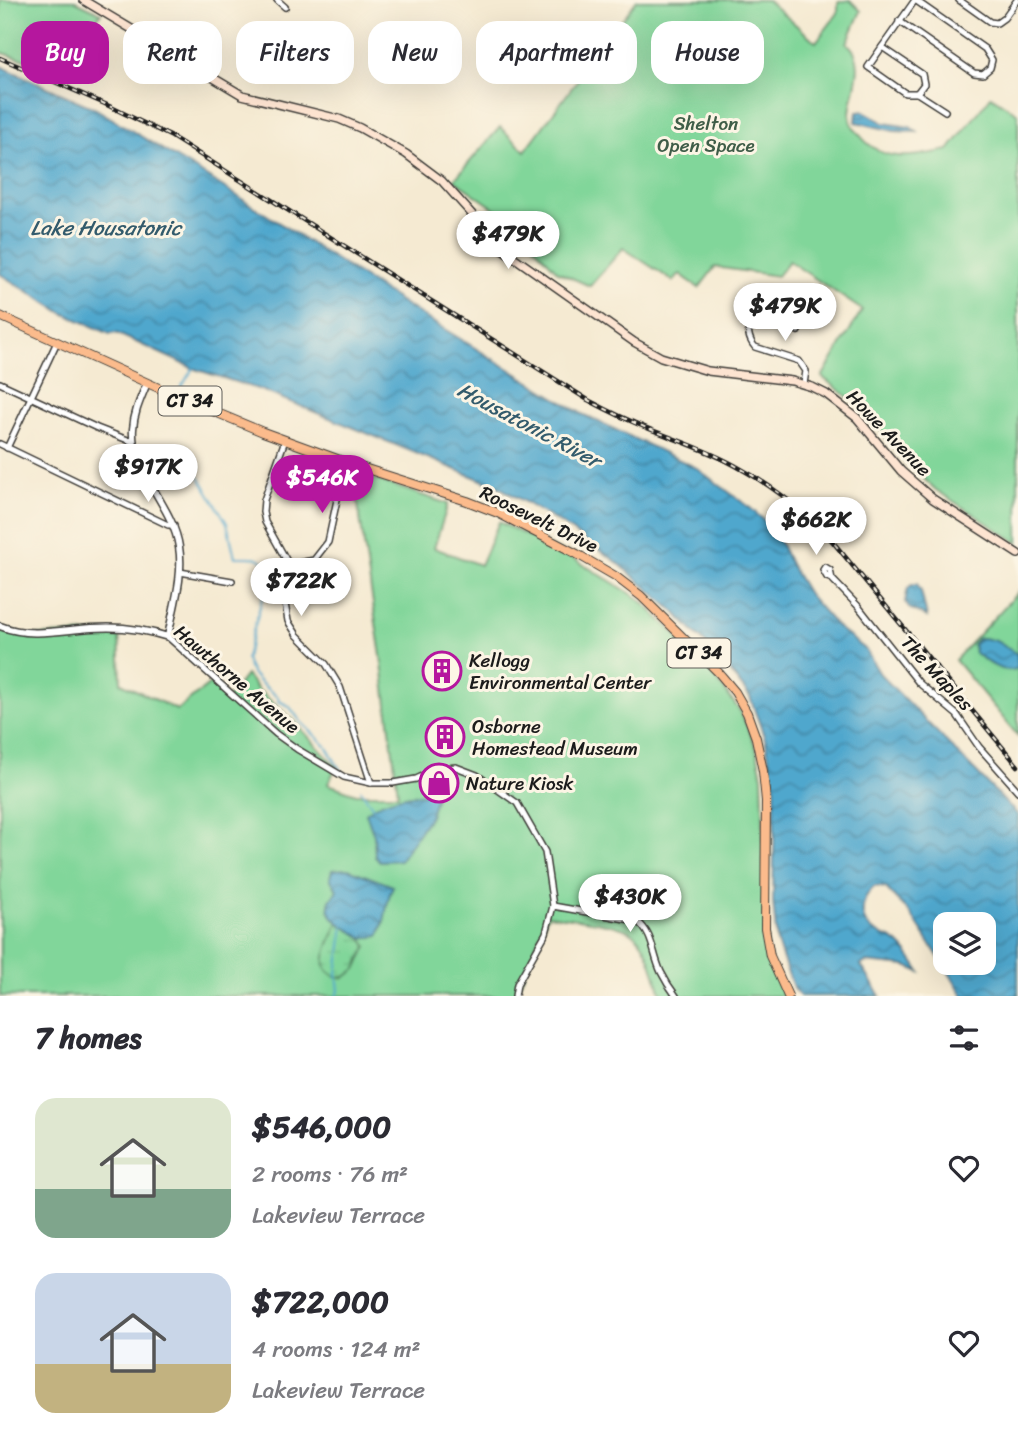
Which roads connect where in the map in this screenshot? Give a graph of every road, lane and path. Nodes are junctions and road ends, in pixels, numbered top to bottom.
1 (83, 0) edge
2 (277, 0) edge
3 (915, 0) edge
4 (959, 0) edge
5 (1017, 0) edge
6 (285, 7) dead end
7 (899, 21) junction
8 (882, 47) junction
9 (917, 93) junction
10 (945, 111) dead end
11 (0, 316) edge
12 (798, 331) dead end
13 (57, 342) junction
14 (0, 383) edge
15 (147, 383) junction
16 (804, 384) junction
17 (30, 398) junction
18 (285, 440) junction
19 (133, 442) junction
20 (0, 444) edge
21 (7, 448) junction
22 (345, 462) junction
23 (174, 525) junction
24 (1018, 554) edge
25 (289, 565) junction
26 (180, 572) junction
27 (832, 579) dead end
28 (232, 581) dead end
29 (0, 626) edge
30 (168, 637) junction
31 (371, 783) junction
32 (1018, 790) edge
33 (553, 906) junction
34 (515, 996) edge
35 (676, 996) edge
36 (788, 996) edge

1 - 16 main road, Howe Avenue
2 - 6 street
3 - 7 street
3 - 7 street
4 - 5 street
7 - 8 street
8 - 9 street
8 - 9 street
9 - 10 street
11 - 13 main road, Roosevelt Drive / CT 34
12 - 16 street
13 - 15 main road, Roosevelt Drive / CT 34
13 - 17 street
14 - 17 street
15 - 18 main road, Roosevelt Drive / CT 34
15 - 19 street
16 - 24 main road, Howe Avenue
17 - 19 street
17 - 21 street
18 - 22 main road, Roosevelt Drive / CT 34
18 - 25 street
19 - 23 street
20 - 21 street
21 - 23 street
22 - 25 street
22 - 36 main road, Roosevelt Drive / CT 34
23 - 26 street
25 - 31 street
26 - 28 street
26 - 30 street
27 - 32 street, The Maples
29 - 30 street, Hawthorne Avenue
30 - 31 street, Hawthorne Avenue
31 - 33 street, Hawthorne Avenue
33 - 34 street, Hawthorne Avenue
33 - 35 street

